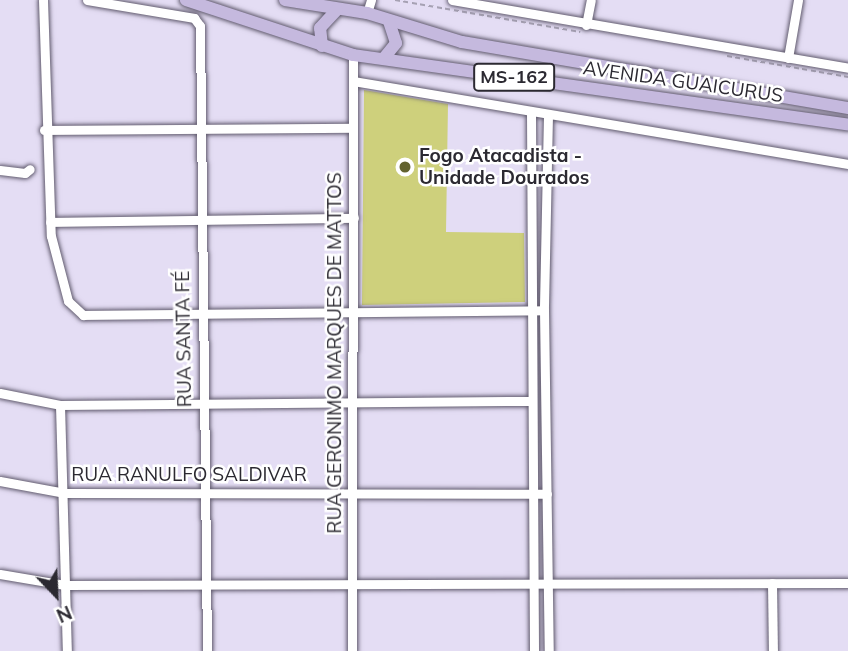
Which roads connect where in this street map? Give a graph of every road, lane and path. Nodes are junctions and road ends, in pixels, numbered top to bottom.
1 (43, 0) edge
2 (87, 0) edge
3 (186, 0) edge
4 (285, 0) edge
5 (371, 0) edge
6 (395, 0) edge
7 (452, 0) edge
8 (591, 0) edge
9 (798, 0) edge
10 (337, 10) junction
11 (367, 13) junction
12 (389, 22) junction
13 (587, 29) junction
14 (322, 46) junction
15 (353, 55) junction
16 (717, 55) dead end
17 (384, 58) junction
18 (788, 58) junction
19 (848, 68) edge
20 (848, 78) edge
21 (353, 80) junction
22 (848, 108) edge
23 (531, 113) junction
24 (548, 116) junction
25 (848, 125) edge
26 (352, 128) junction
27 (201, 129) junction
28 (44, 130) junction
29 (848, 164) edge
30 (30, 169) dead end
31 (0, 170) edge
32 (354, 218) junction
33 (200, 221) junction
34 (50, 222) junction
35 (531, 310) junction
36 (544, 310) junction
37 (352, 311) junction
38 (200, 313) junction
39 (0, 393) edge
40 (532, 401) junction
41 (353, 403) junction
42 (202, 404) junction
43 (61, 405) junction
44 (0, 481) edge
45 (65, 493) junction
46 (353, 494) junction
47 (534, 494) junction
48 (547, 494) junction
49 (206, 495) junction
50 (0, 574) edge
51 (352, 583) junction
52 (533, 583) junction
53 (548, 583) junction
54 (772, 583) junction
55 (848, 583) edge
56 (65, 585) junction
57 (207, 585) junction
58 (67, 651) edge
59 (207, 651) edge
60 (352, 651) edge
61 (534, 651) edge
62 (549, 651) edge
63 (773, 651) edge

1 - 28 street
2 - 27 street, RUA SANTA FÉ
3 - 14 main road, AVENIDA GUAICURUS / MS-162
4 - 10 main road, AVENIDA GUAICURUS / MS-162
5 - 11 street
6 - 13 path
7 - 13 street
8 - 13 street
9 - 18 street
10 - 11 main road, AVENIDA GUAICURUS / MS-162
10 - 14 main road
11 - 12 main road, AVENIDA GUAICURUS / MS-162
12 - 17 main road
12 - 22 main road, AVENIDA GUAICURUS / MS-162
13 - 18 street
14 - 15 main road, AVENIDA GUAICURUS / MS-162
15 - 17 main road, AVENIDA GUAICURUS / MS-162
15 - 21 street, RUA GERONIMO MARQUES DE MATTOS
16 - 20 path
17 - 25 main road, AVENIDA GUAICURUS / MS-162
18 - 19 street
21 - 23 street
21 - 26 street, RUA GERONIMO MARQUES DE MATTOS
23 - 24 street
23 - 35 street
24 - 29 street
24 - 36 street
26 - 27 street
26 - 32 street, RUA GERONIMO MARQUES DE MATTOS
27 - 28 street
27 - 33 street, RUA SANTA FÉ
28 - 34 street
30 - 31 street
32 - 33 street
32 - 37 street, RUA GERONIMO MARQUES DE MATTOS
33 - 34 street
33 - 38 street, RUA SANTA FÉ
34 - 38 street
35 - 36 street
35 - 37 street
35 - 40 street
36 - 48 street
37 - 38 street
37 - 41 street, RUA GERONIMO MARQUES DE MATTOS
38 - 42 street, RUA SANTA FÉ
39 - 43 street
40 - 41 street
40 - 47 street
41 - 42 street
41 - 46 street, RUA GERONIMO MARQUES DE MATTOS
42 - 43 street
42 - 49 street, RUA SANTA FÉ
43 - 45 street
44 - 45 street, RUA RANULFO SALDIVAR
45 - 49 street, RUA RANULFO SALDIVAR
45 - 56 street
46 - 47 street, RUA RANULFO SALDIVAR
46 - 49 street, RUA RANULFO SALDIVAR
46 - 51 street, RUA GERONIMO MARQUES DE MATTOS
47 - 48 street, RUA RANULFO SALDIVAR
47 - 52 street
48 - 53 street
49 - 57 street, RUA SANTA FÉ
50 - 56 street
51 - 52 street
51 - 57 street
51 - 60 street, RUA GERONIMO MARQUES DE MATTOS
52 - 53 street
52 - 61 street
53 - 54 street
53 - 62 street
54 - 55 street
54 - 63 street
56 - 57 street
56 - 58 street
57 - 59 street, RUA SANTA FÉ

